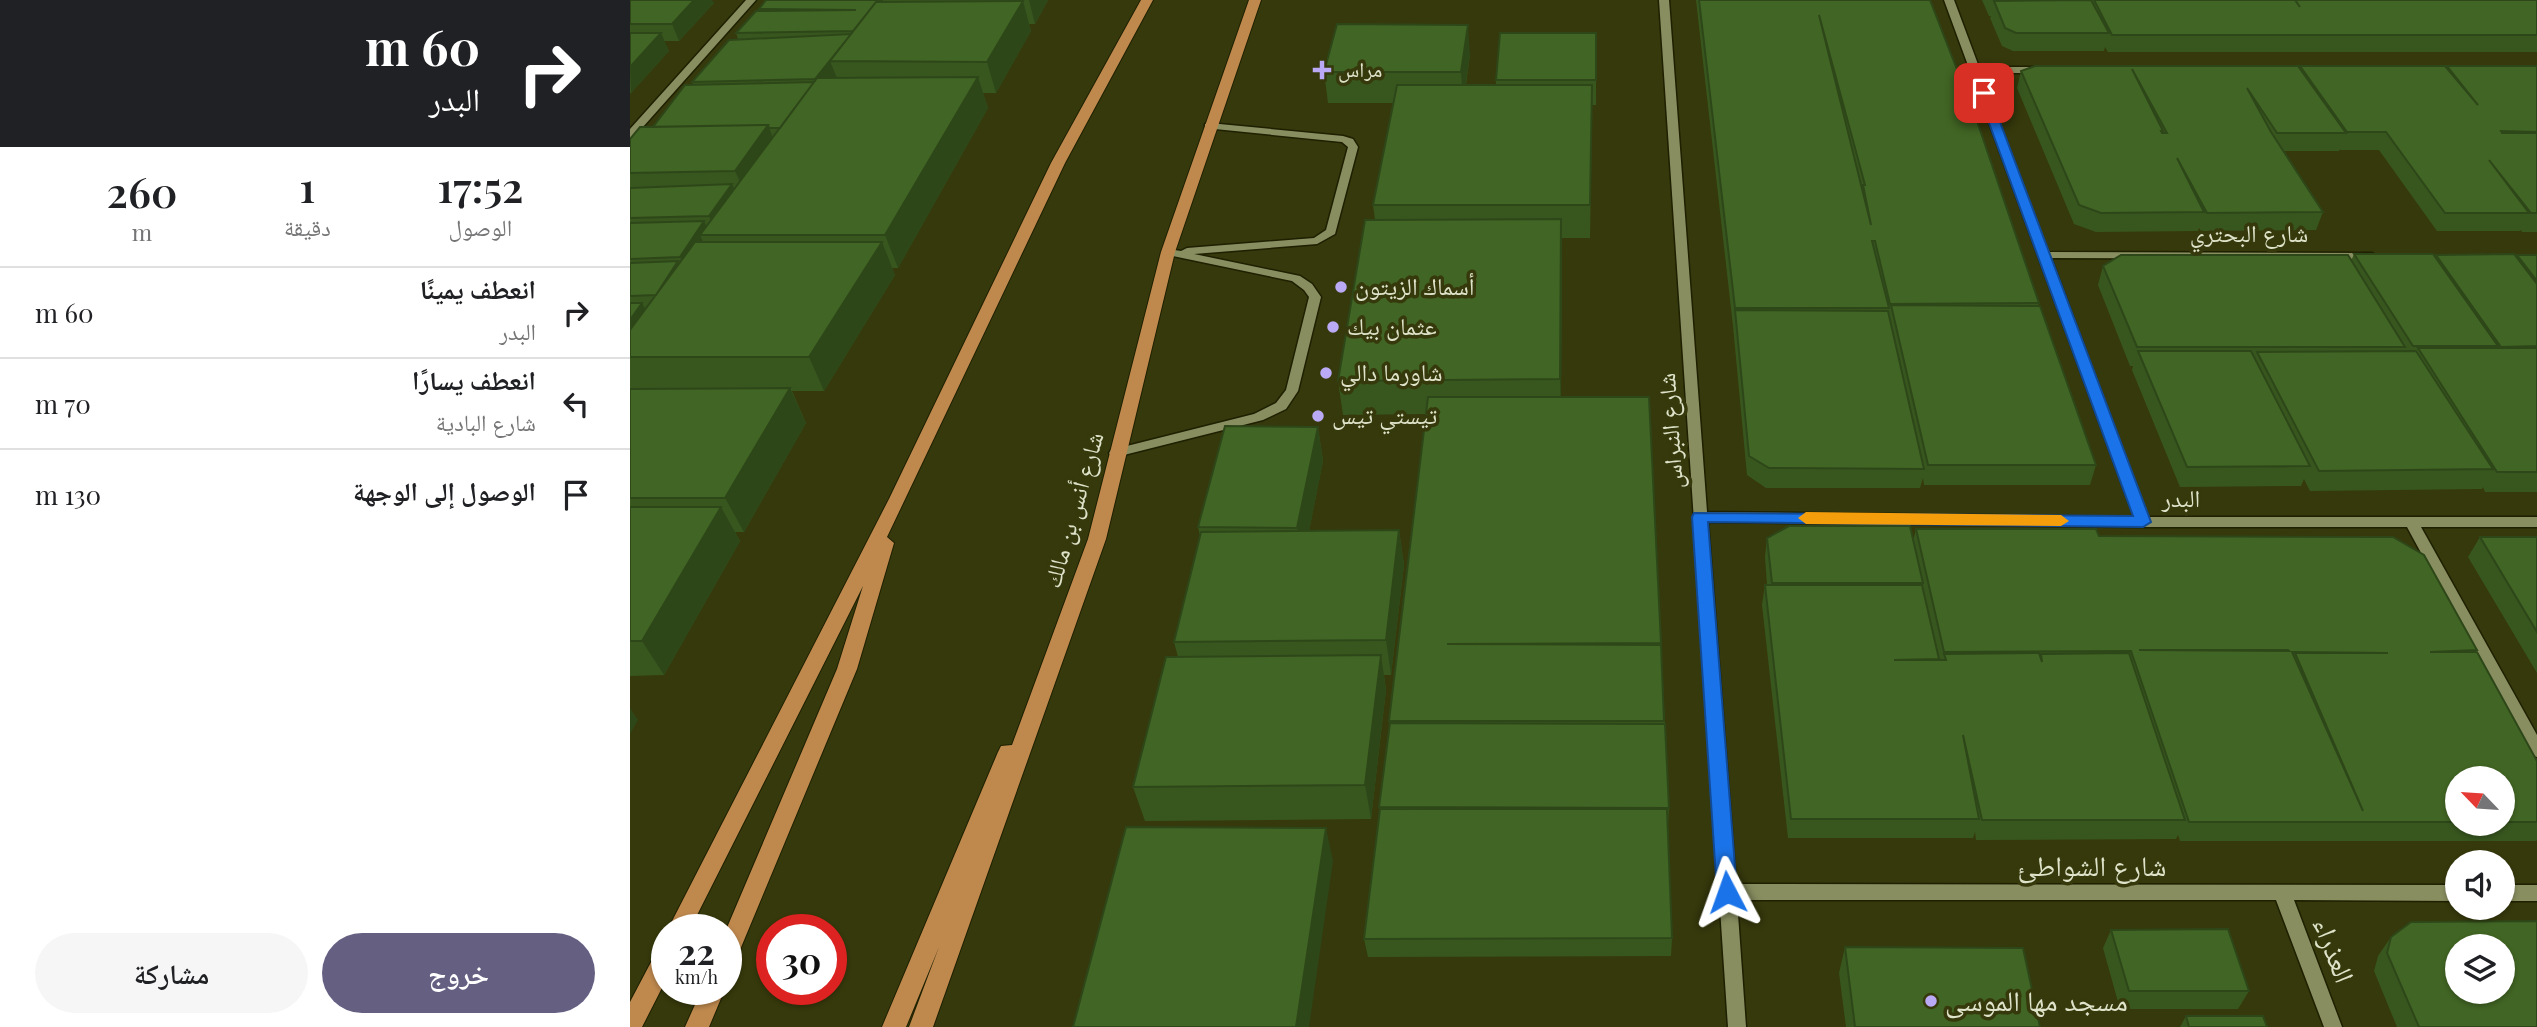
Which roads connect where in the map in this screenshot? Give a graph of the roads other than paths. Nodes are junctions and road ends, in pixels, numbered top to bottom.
1 (751, 0) edge
2 (1147, 0) edge
3 (1255, 0) edge
4 (1664, 0) edge
5 (1949, 0) edge
6 (1975, 70) junction
7 (2057, 70) edge
8 (1209, 126) junction
9 (630, 135) edge
10 (1168, 252) junction
11 (2044, 255) junction
12 (2386, 256) edge
13 (1116, 453) junction
14 (898, 499) junction
15 (1700, 517) junction
16 (2143, 522) junction
17 (2411, 522) junction
18 (2537, 522) edge
19 (1097, 539) junction
20 (2537, 750) edge
21 (1727, 892) junction
22 (2283, 892) junction
23 (2445, 892) edge
24 (2515, 893) edge
25 (2537, 893) edge
26 (687, 914) edge
27 (742, 919) edge
28 (651, 985) edge
29 (706, 1005) edge
30 (630, 1026) edge
31 (697, 1027) edge
32 (894, 1027) edge
33 (921, 1027) edge
34 (1737, 1027) edge
35 (2333, 1027) edge

1 - 9 street
2 - 14 main road
3 - 8 main road, شارع أنس بن مالك
4 - 15 street, شارع النبراس
5 - 6 street
6 - 7 street
6 - 11 street
8 - 10 main road, شارع أنس بن مالك
8 - 10 street
10 - 13 main road, شارع أنس بن مالك
10 - 13 street
11 - 12 street, شارع البحتري
11 - 16 street
13 - 19 main road, شارع أنس بن مالك
14 - 26 main road
14 - 27 main road
15 - 16 street, البدر
15 - 21 street, شارع النبراس
16 - 17 street, البدر
17 - 18 street, البدر
17 - 20 street
19 - 32 main road
19 - 33 main road, شارع أنس بن مالك
21 - 22 street, شارع الشواطئ
21 - 34 street, شارع النبراس
22 - 23 street, شارع الشواطئ
22 - 35 street, العذراء
24 - 25 street
28 - 30 main road
29 - 31 main road

